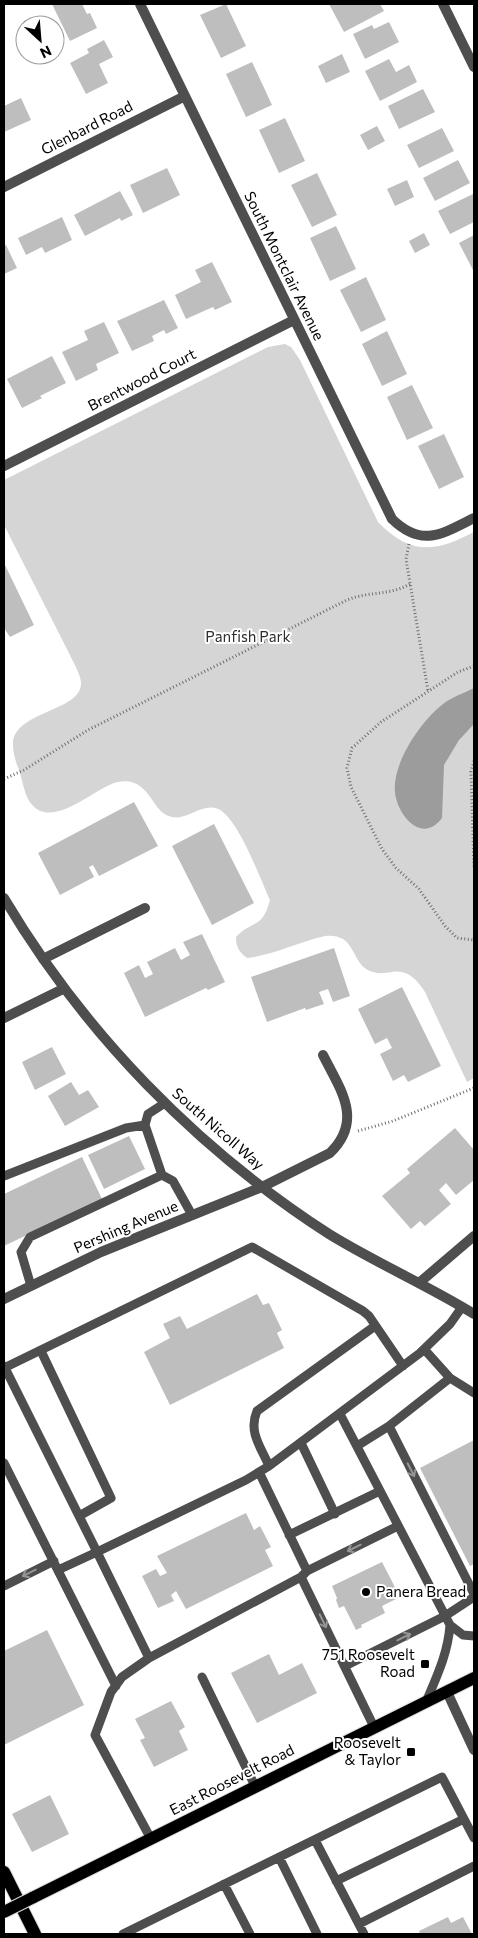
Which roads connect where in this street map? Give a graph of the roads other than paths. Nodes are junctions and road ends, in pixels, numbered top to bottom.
1 (140, 4) edge
2 (443, 4) edge
3 (474, 67) edge
4 (185, 96) junction
5 (4, 186) edge
6 (294, 320) junction
7 (4, 466) edge
8 (474, 518) edge
9 (4, 898) edge
10 (145, 908) dead end
11 (43, 959) junction
12 (63, 989) junction
13 (4, 1018) edge
14 (323, 1055) dead end
15 (165, 1103) junction
16 (145, 1125) junction
17 (162, 1175) junction
18 (4, 1176) edge
19 (262, 1187) junction
20 (192, 1215) junction
21 (474, 1236) edge
22 (419, 1283) junction
23 (31, 1286) junction
24 (4, 1299) edge
25 (462, 1307) junction
26 (474, 1314) edge
27 (375, 1326) junction
28 (424, 1349) junction
29 (41, 1351) junction
30 (403, 1366) junction
31 (4, 1367) edge
32 (450, 1378) junction
33 (474, 1393) edge
34 (340, 1414) junction
35 (389, 1426) junction
36 (301, 1443) junction
37 (357, 1446) junction
38 (4, 1463) edge
39 (269, 1466) junction
40 (259, 1472) junction
41 (380, 1490) junction
42 (335, 1514) junction
43 (79, 1516) junction
44 (398, 1526) junction
45 (289, 1535) junction
46 (97, 1552) junction
47 (54, 1561) junction
48 (58, 1570) junction
49 (304, 1574) junction
50 (4, 1586) edge
51 (474, 1595) edge
52 (445, 1616) junction
53 (450, 1625) junction
54 (474, 1636) edge
55 (149, 1658) junction
56 (345, 1666) junction
57 (202, 1677) dead end
58 (474, 1678) edge
59 (116, 1686) junction
60 (446, 1692) junction
61 (426, 1702) junction
62 (374, 1727) junction
63 (474, 1750) edge
64 (255, 1786) junction
65 (464, 1819) junction
66 (474, 1838) edge
67 (151, 1839) junction
68 (315, 1840) junction
69 (279, 1857) junction
70 (474, 1866) edge
71 (4, 1872) edge
72 (336, 1881) junction
73 (224, 1884) junction
74 (4, 1912) edge
75 (359, 1924) junction
76 (35, 1934) edge
77 (123, 1934) edge
78 (250, 1934) edge
79 (317, 1934) edge
80 (364, 1934) edge

1 - 4 street, South Montclair Avenue
2 - 3 street
4 - 5 street, Glenbard Road
4 - 6 street, South Montclair Avenue
6 - 7 street, Brentwood Court
6 - 8 street, South Montclair Avenue
9 - 11 street, South Nicoll Way
10 - 11 street
11 - 12 street, South Nicoll Way
12 - 13 street
12 - 15 street, South Nicoll Way
14 - 19 street, Pershing Avenue
15 - 16 lane
15 - 19 street, South Nicoll Way
16 - 17 lane
16 - 18 lane
17 - 20 lane
17 - 23 lane
19 - 20 street, Pershing Avenue
19 - 22 street, South Nicoll Way
20 - 23 street, Pershing Avenue
21 - 22 street
22 - 25 street, South Nicoll Way
23 - 24 street, Pershing Avenue
25 - 26 street, South Nicoll Way
25 - 28 lane
27 - 29 lane
27 - 30 lane
27 - 39 lane
28 - 30 lane
28 - 32 lane
29 - 31 lane
29 - 43 lane
30 - 34 lane
31 - 43 lane
32 - 33 lane
32 - 35 lane
34 - 36 lane
34 - 37 lane
35 - 37 lane
35 -> 51 lane
36 - 39 lane
36 - 42 lane
37 - 41 lane
38 - 47 lane
39 - 40 lane
40 - 45 lane
40 - 46 lane
41 - 42 lane
41 - 44 lane
42 - 45 lane
43 - 46 lane
44 -> 49 lane
44 - 52 lane
45 - 49 lane
46 - 48 lane
46 - 55 lane
47 - 48 lane
47 -> 50 lane
48 - 59 lane
49 - 55 lane
49 -> 56 lane
51 - 52 lane
52 - 53 lane
56 -> 52 lane
53 - 54 lane
53 - 61 lane
55 - 59 lane
56 - 62 lane
57 - 64 lane
58 - 60 main road, East Roosevelt Road
59 - 67 lane
60 - 61 main road, East Roosevelt Road
60 - 63 street
61 - 62 main road, East Roosevelt Road
62 - 64 main road, East Roosevelt Road
64 - 67 main road, East Roosevelt Road
65 - 66 lane
65 - 68 lane
65 - 72 lane
67 - 74 main road, East Roosevelt Road, bridge
68 - 69 lane
68 - 72 lane
69 - 73 lane
69 - 79 lane
70 - 75 lane
71 - 76 main road
72 - 75 lane
73 - 77 lane
73 - 78 lane
75 - 80 lane

